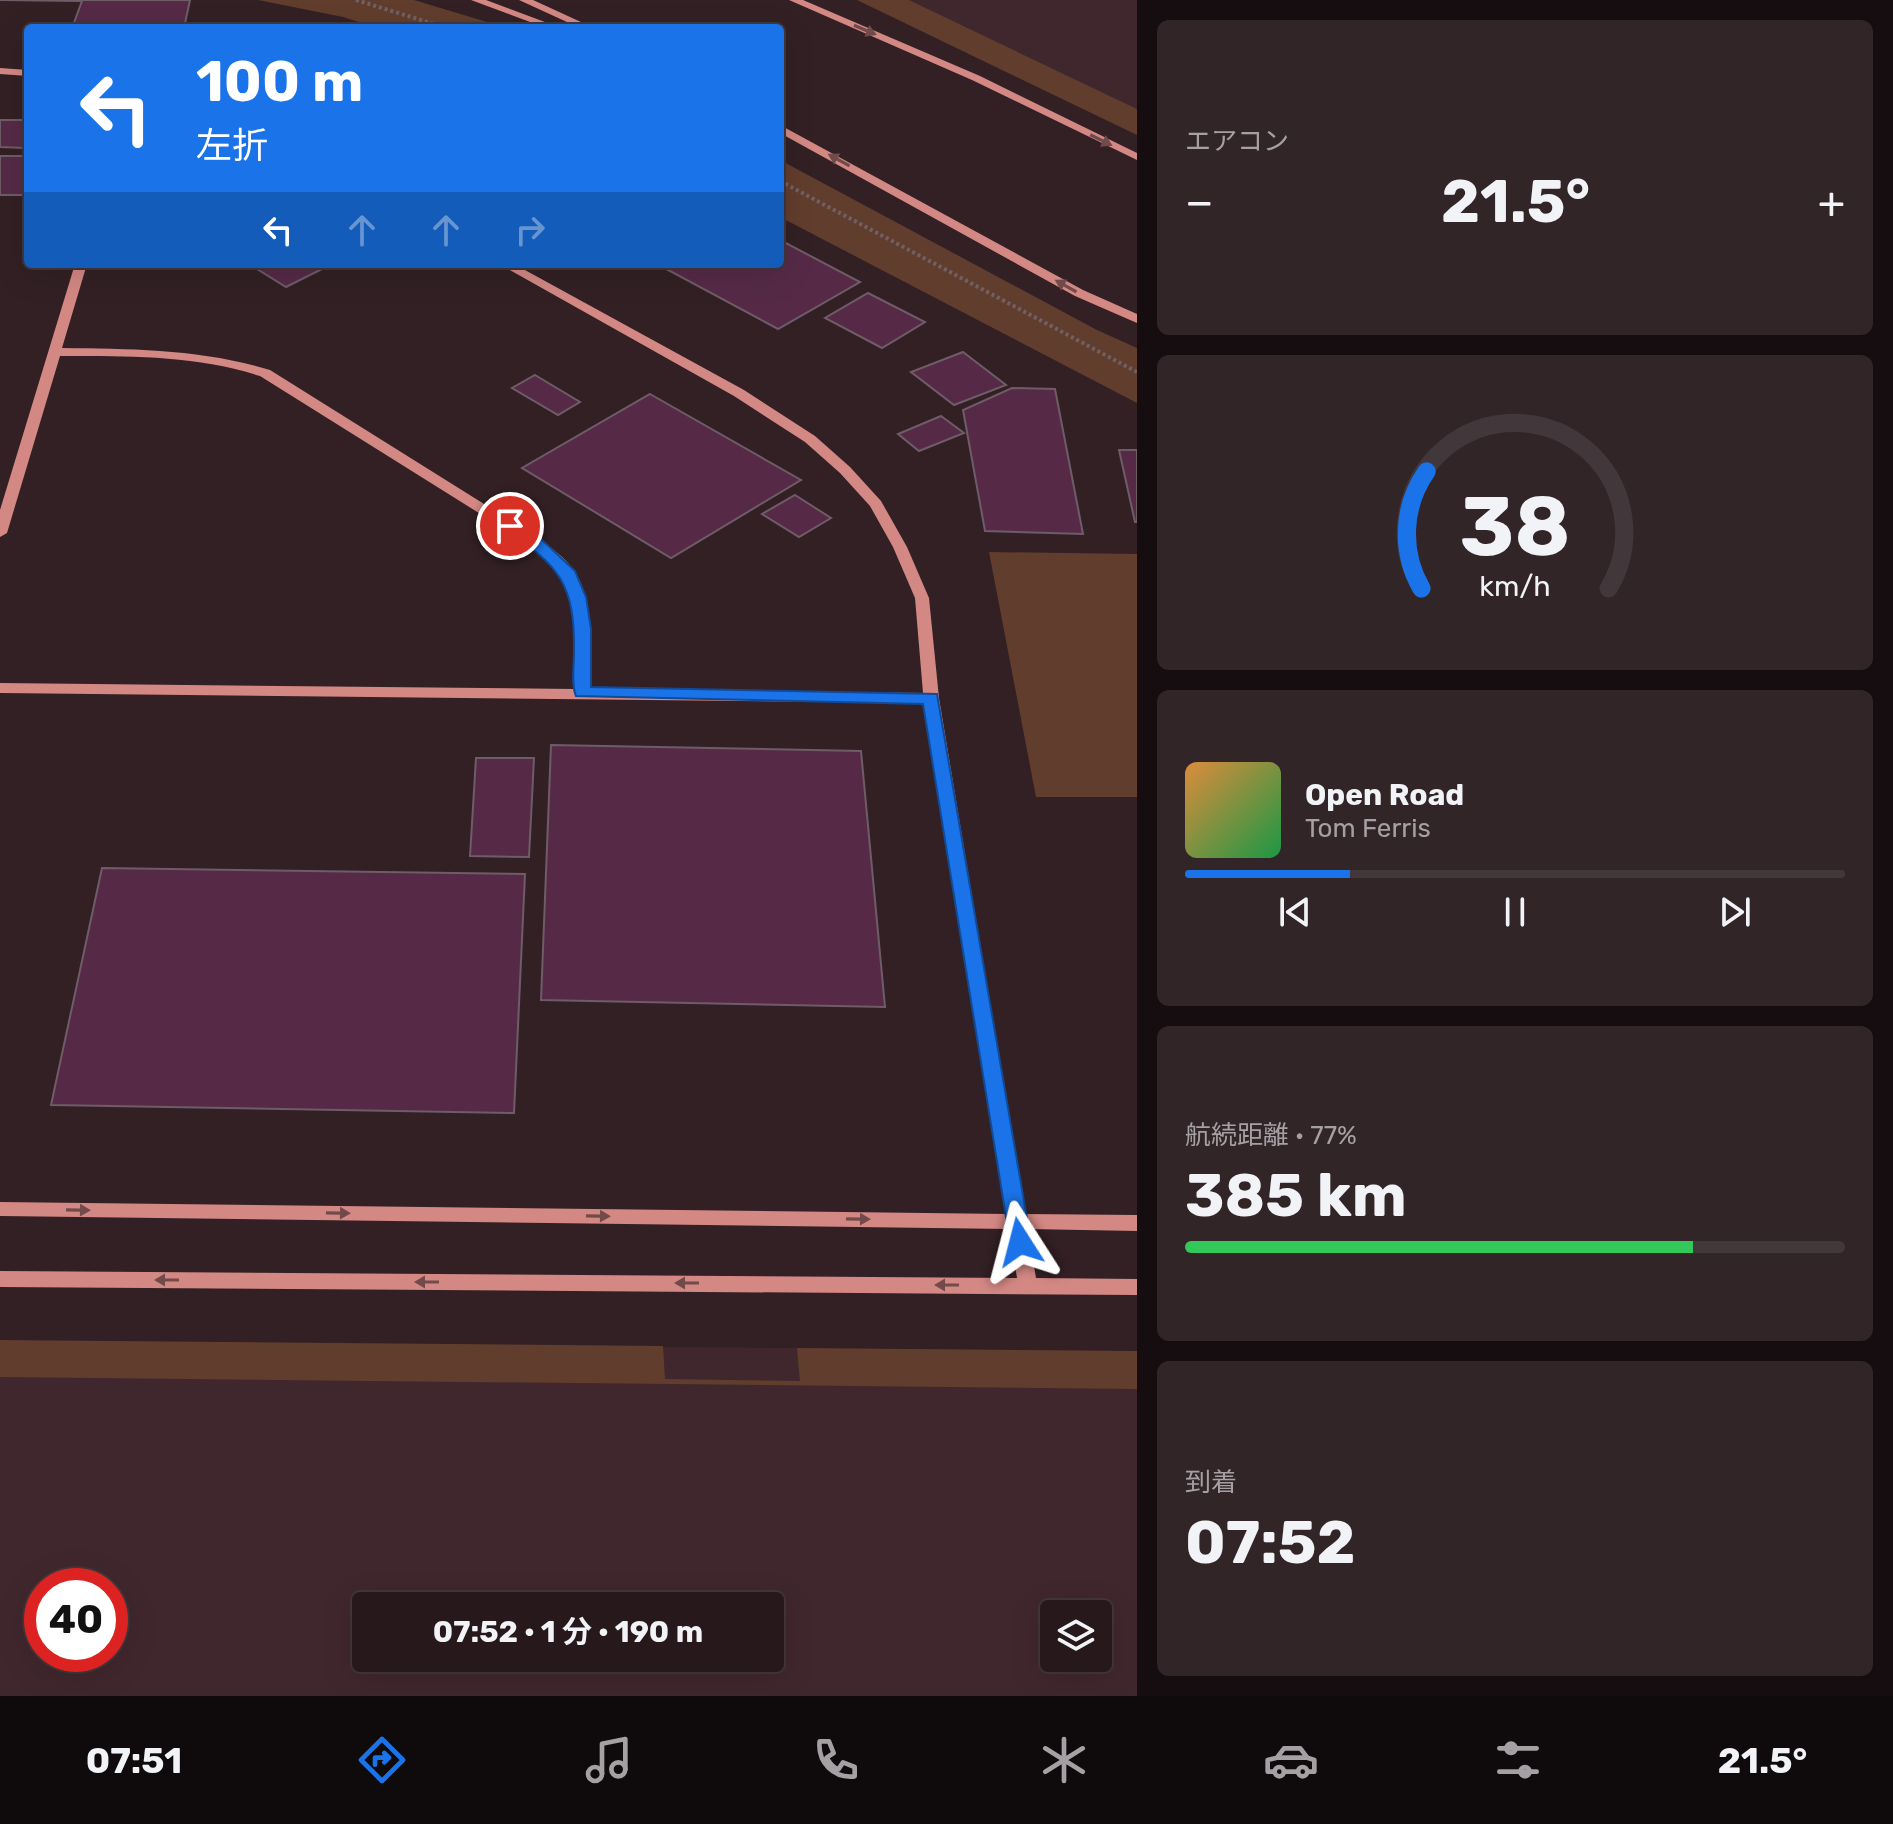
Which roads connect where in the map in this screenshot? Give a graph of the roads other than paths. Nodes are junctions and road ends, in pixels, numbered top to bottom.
1 (476, 0) edge
2 (524, 0) edge
3 (794, 0) edge
4 (545, 24) edge
5 (580, 24) edge
6 (0, 71) edge
7 (24, 73) edge
8 (784, 130) edge
9 (1137, 157) edge
10 (80, 268) edge
11 (512, 268) edge
12 (1137, 319) edge
13 (55, 352) junction
14 (0, 533) edge
15 (0, 688) edge
16 (582, 692) junction
17 (931, 698) junction
18 (0, 1209) edge
19 (1017, 1221) junction
20 (1137, 1223) edge
21 (0, 1279) edge
22 (1028, 1285) junction
23 (1137, 1287) edge

1 - 4 street
2 - 5 street
3 -> 9 street
6 - 7 street
12 -> 8 street
10 - 13 street
11 - 17 street
13 - 14 street
13 - 16 street
15 - 16 street
16 - 17 street
17 - 19 street
18 -> 19 street
19 - 20 street
19 - 22 street
22 -> 21 street
22 - 23 street

